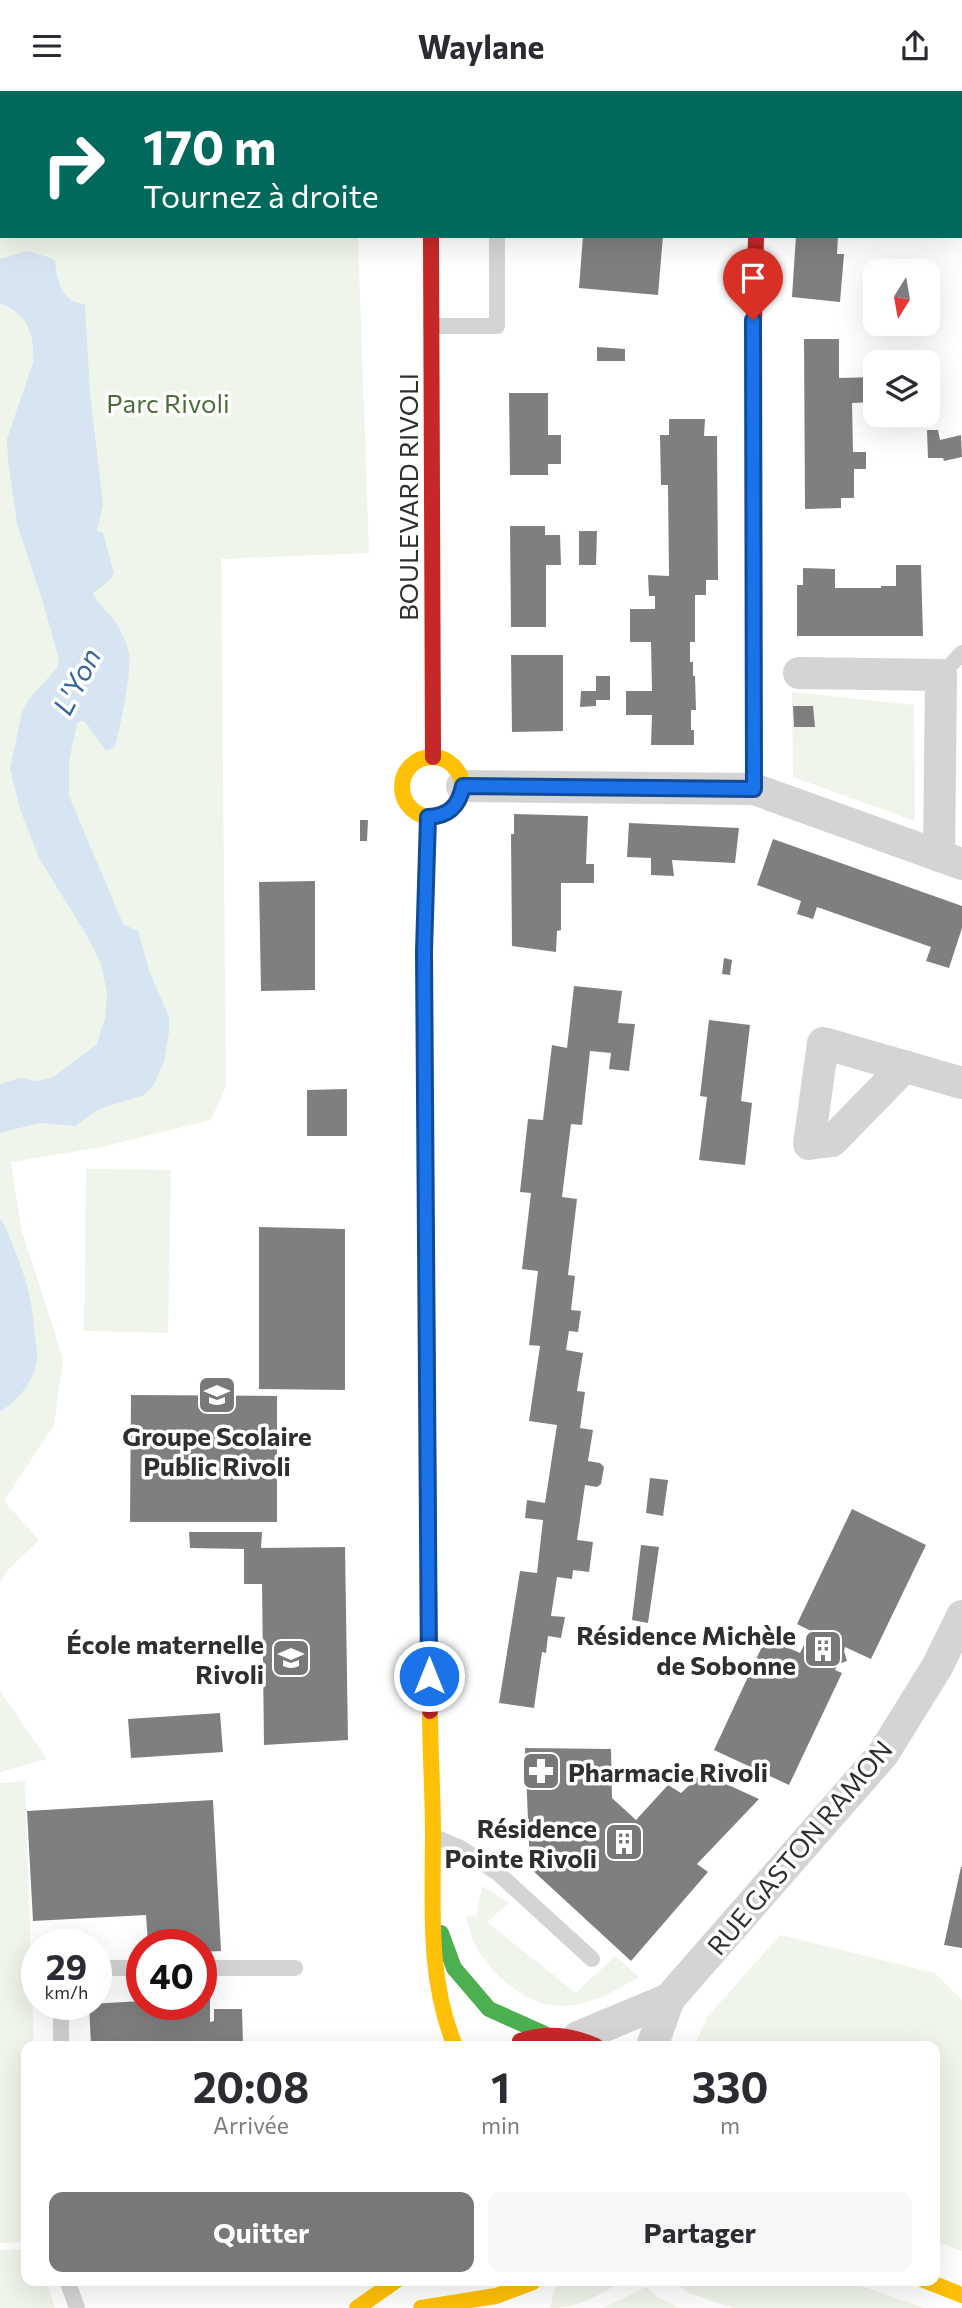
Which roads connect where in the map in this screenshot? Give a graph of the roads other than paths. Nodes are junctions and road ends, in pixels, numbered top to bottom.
1 (431, 238) edge
2 (497, 238) edge
3 (756, 238) edge
4 (431, 326) junction
5 (951, 664) edge
6 (799, 673) dead end
7 (433, 757) junction
8 (463, 786) junction
9 (754, 789) junction
10 (428, 817) junction
11 (950, 860) edge
12 (905, 1066) dead end
13 (962, 1083) edge
14 (962, 1616) edge
15 (433, 1836) junction
16 (431, 1906) junction
17 (592, 1959) dead end
18 (217, 1968) edge
19 (295, 1968) dead end
20 (669, 1999) junction
21 (61, 2020) edge
22 (545, 2034) junction
23 (61, 2041) edge
24 (452, 2041) edge
25 (520, 2041) edge
26 (582, 2041) edge
27 (589, 2041) edge
28 (654, 2041) edge
29 (69, 2286) edge
30 (388, 2286) edge
31 (521, 2286) edge
32 (529, 2286) edge
33 (939, 2286) edge
34 (962, 2295) edge
35 (450, 2301) edge
36 (77, 2308) edge
37 (357, 2308) edge
38 (421, 2308) edge
39 (513, 2308) edge

1 - 4 street, BOULEVARD RIVOLI
2 - 4 lane
3 - 9 street
4 - 7 street, BOULEVARD RIVOLI
5 - 6 street
5 - 11 street
7 - 8 street
7 - 10 street
8 - 9 street
8 - 10 street
9 - 11 street
10 - 15 street
12 - 13 street
14 - 20 street, RUE GASTON RAMON
15 - 16 street
15 - 17 lane
16 - 22 street
16 - 24 street
18 - 19 lane
20 - 27 street, RUE GASTON RAMON
20 - 28 street, RUE GASTON RAMON
21 - 23 lane
22 - 25 street
22 - 26 street
29 - 36 lane
30 - 37 street
31 - 35 street
32 - 39 street
33 - 34 street
35 - 38 street

